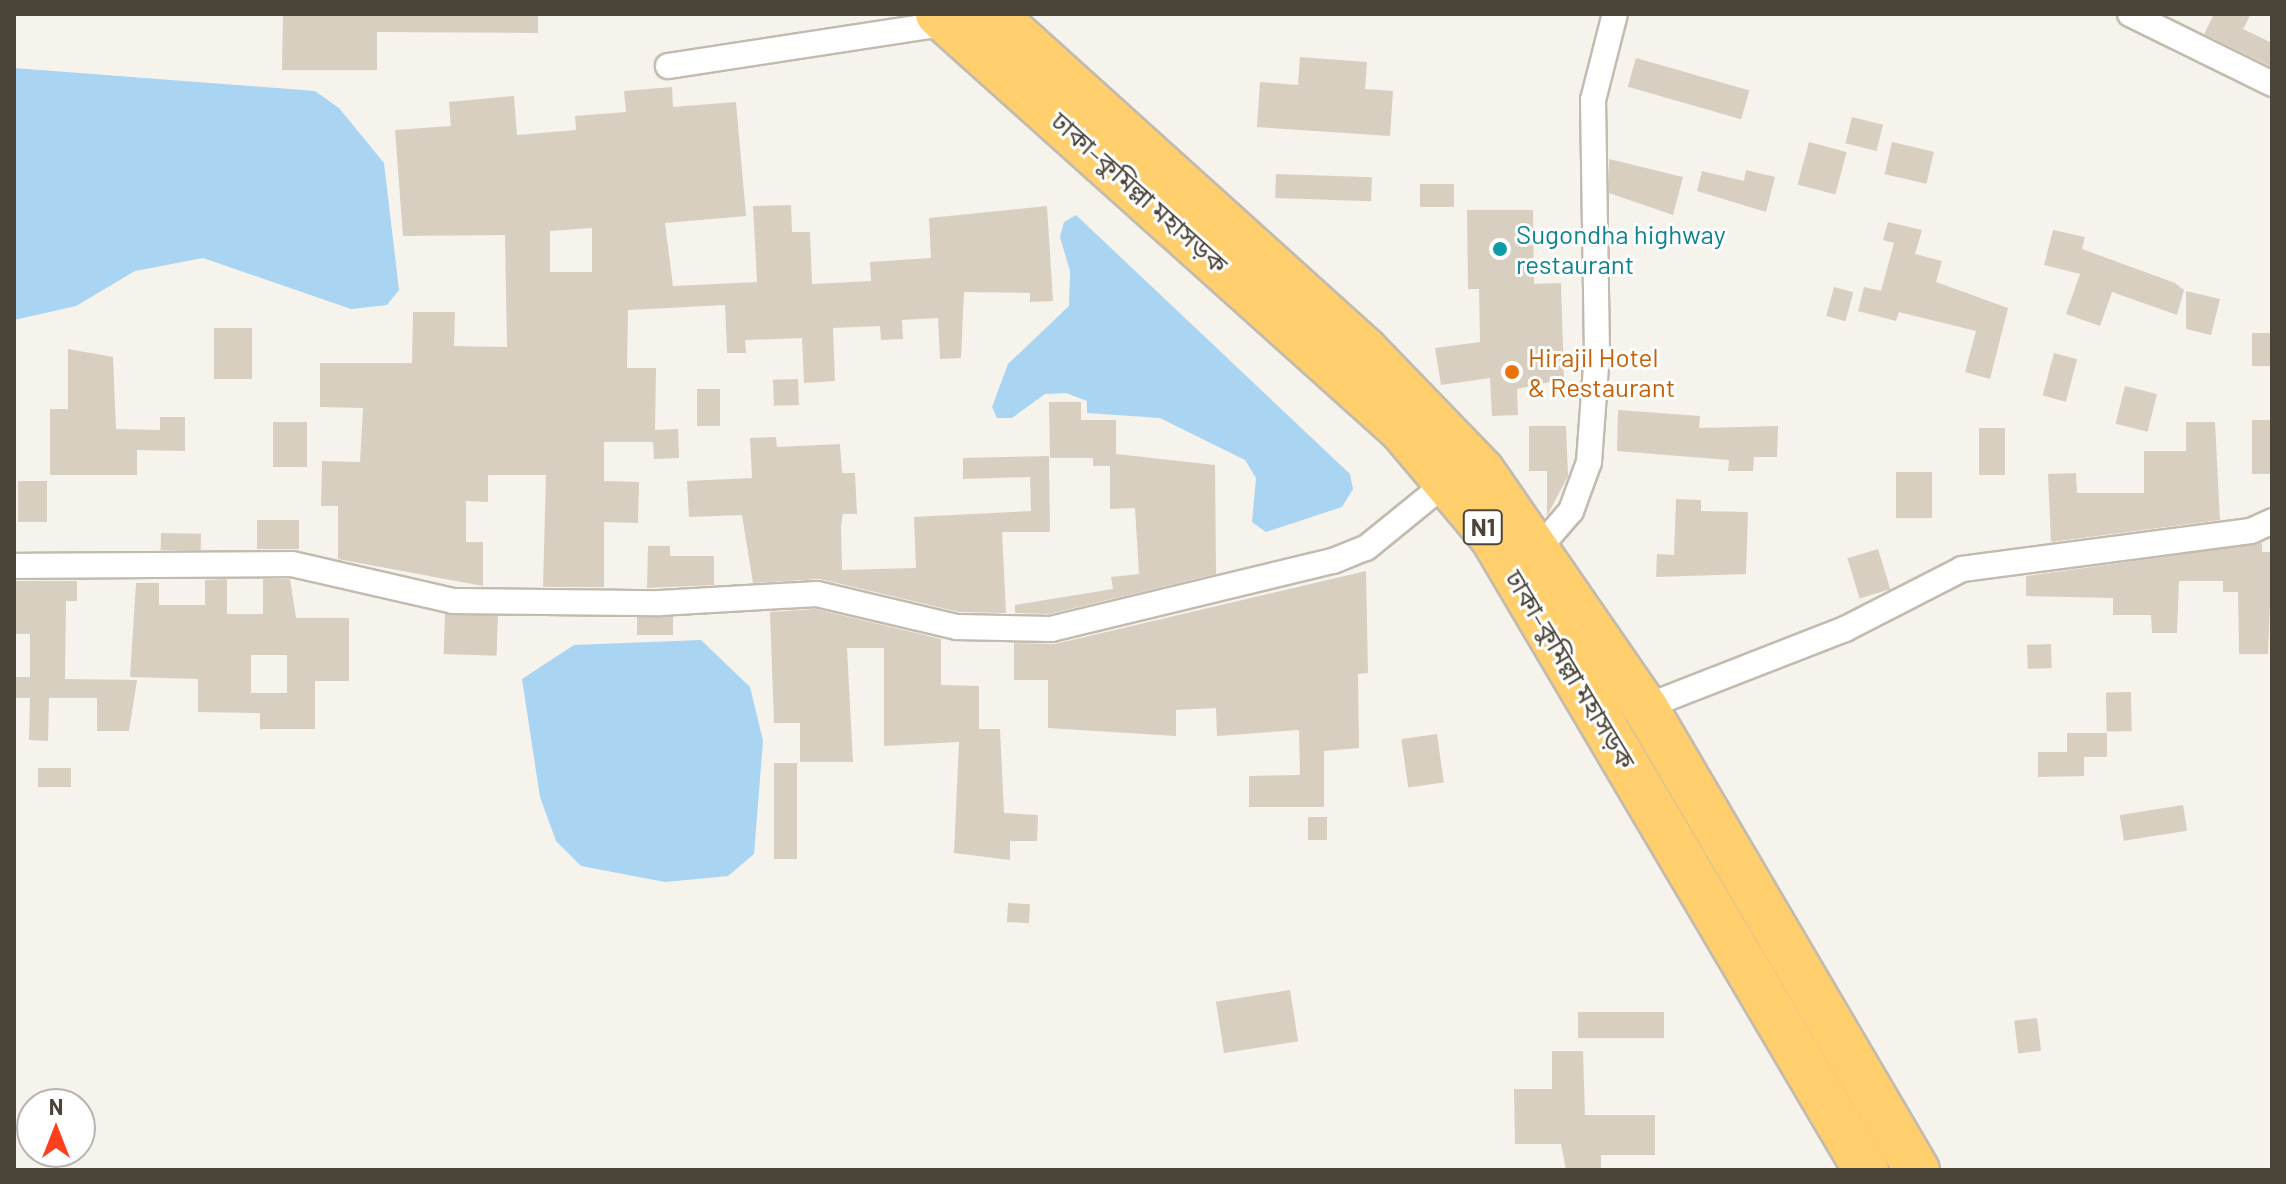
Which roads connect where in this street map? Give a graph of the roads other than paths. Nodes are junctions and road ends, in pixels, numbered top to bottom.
1 (993, 14) edge
2 (1615, 14) edge
3 (2130, 14) edge
4 (943, 18) edge
5 (668, 66) dead end
6 (2272, 84) edge
7 (1446, 483) junction
8 (2272, 521) edge
9 (1539, 548) junction
10 (14, 566) edge
11 (1645, 707) junction
12 (1866, 1170) edge
13 (1917, 1170) edge

1 - 9 highway, ঢাকা–কুমিল্লা মহাসড়ক / N1
2 - 9 street
3 - 6 street
4 - 5 street
4 - 7 highway, ঢাকা–কুমিল্লা মহাসড়ক / N1
7 - 10 street
7 - 12 highway, ঢাকা–কুমিল্লা মহাসড়ক / N1
8 - 11 street
9 - 11 highway, ঢাকা–কুমিল্লা মহাসড়ক / N1
11 - 13 highway, ঢাকা–কুমিল্লা মহাসড়ক / N1

